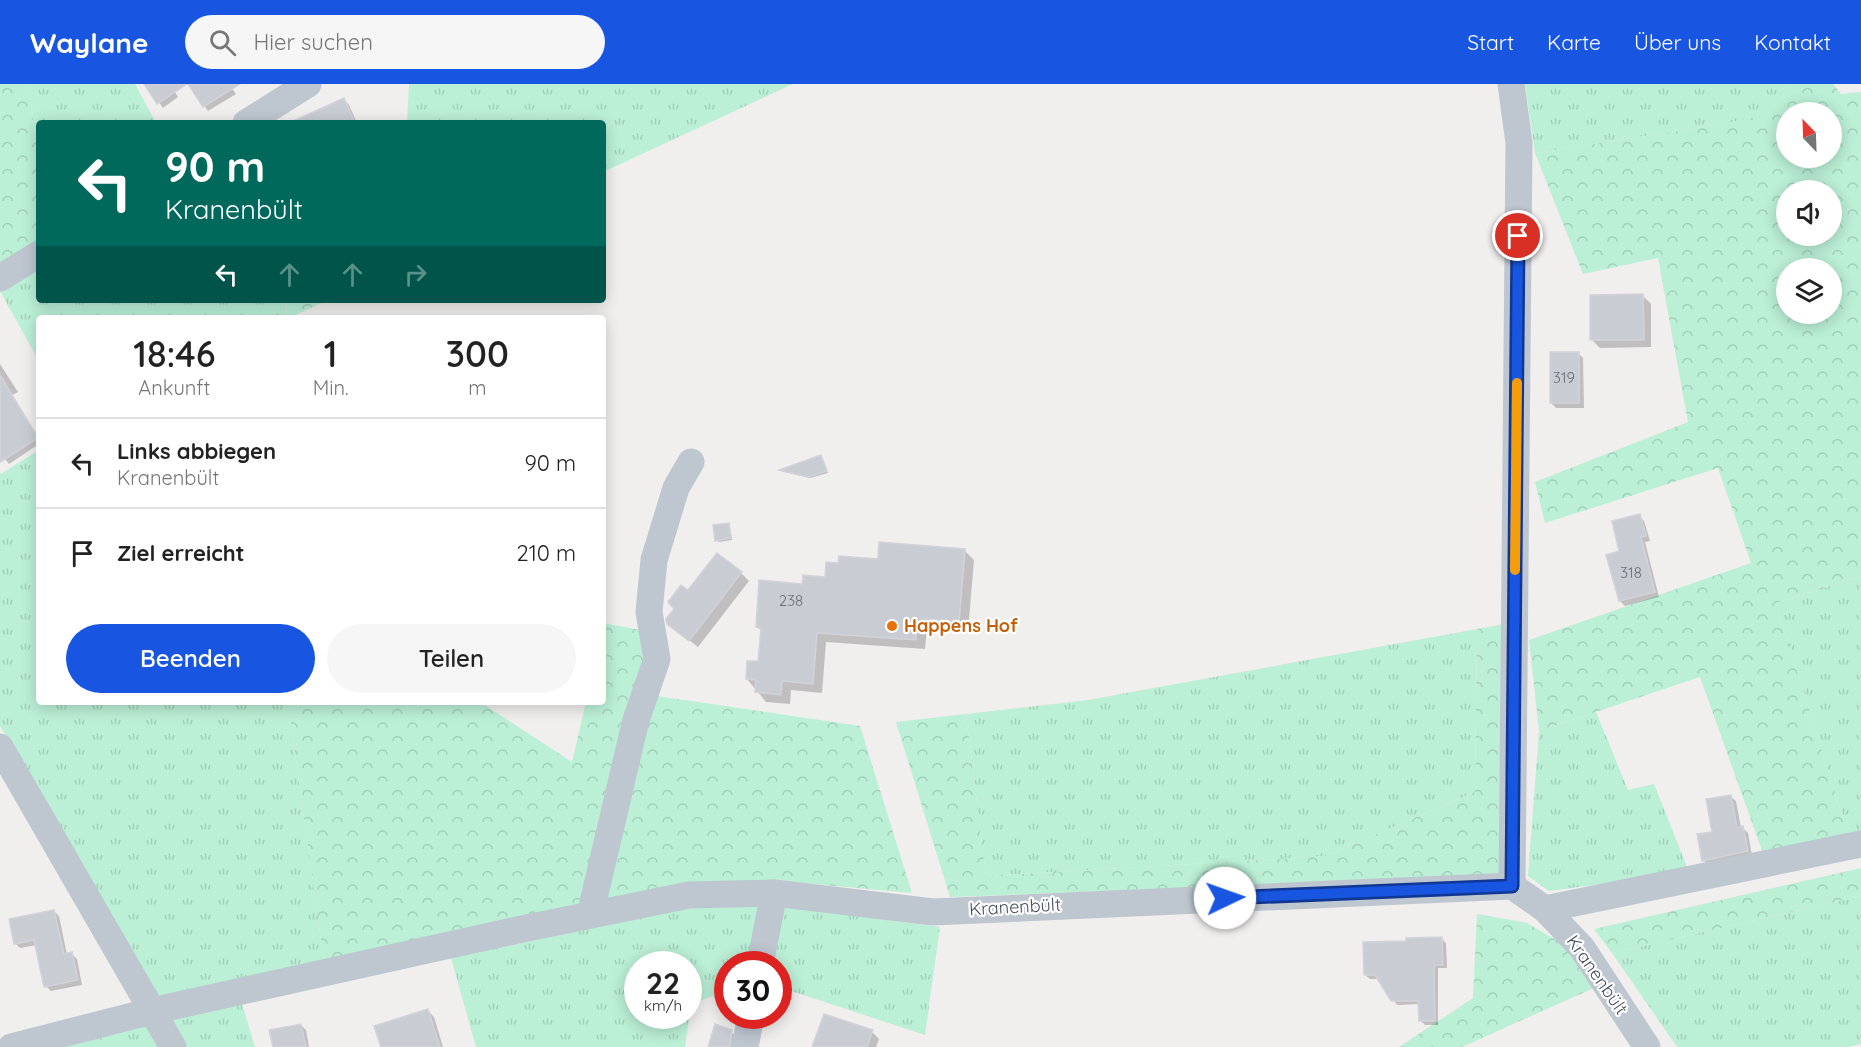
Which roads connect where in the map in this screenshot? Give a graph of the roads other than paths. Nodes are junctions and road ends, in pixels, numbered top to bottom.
1 (308, 84) edge
2 (1510, 84) edge
3 (251, 120) edge
4 (36, 256) edge
5 (0, 278) edge
6 (691, 462) dead end
7 (0, 747) edge
8 (1861, 844) edge
9 (1512, 886) junction
10 (774, 893) junction
11 (1545, 909) junction
12 (590, 915) junction
13 (763, 951) edge
14 (152, 1011) junction
15 (748, 1029) edge
16 (11, 1047) edge
17 (173, 1047) edge
18 (745, 1047) edge
19 (1647, 1047) edge

1 - 3 street
2 - 9 street
4 - 5 street
6 - 12 street
7 - 14 street
8 - 11 street
9 - 10 street, Kranenbült
9 - 11 street, Kranenbült
10 - 12 street, Kranenbült
10 - 13 street
11 - 19 street, Kranenbült
12 - 14 street, Kranenbült
14 - 16 street, Kranenbült
14 - 17 street
15 - 18 street

